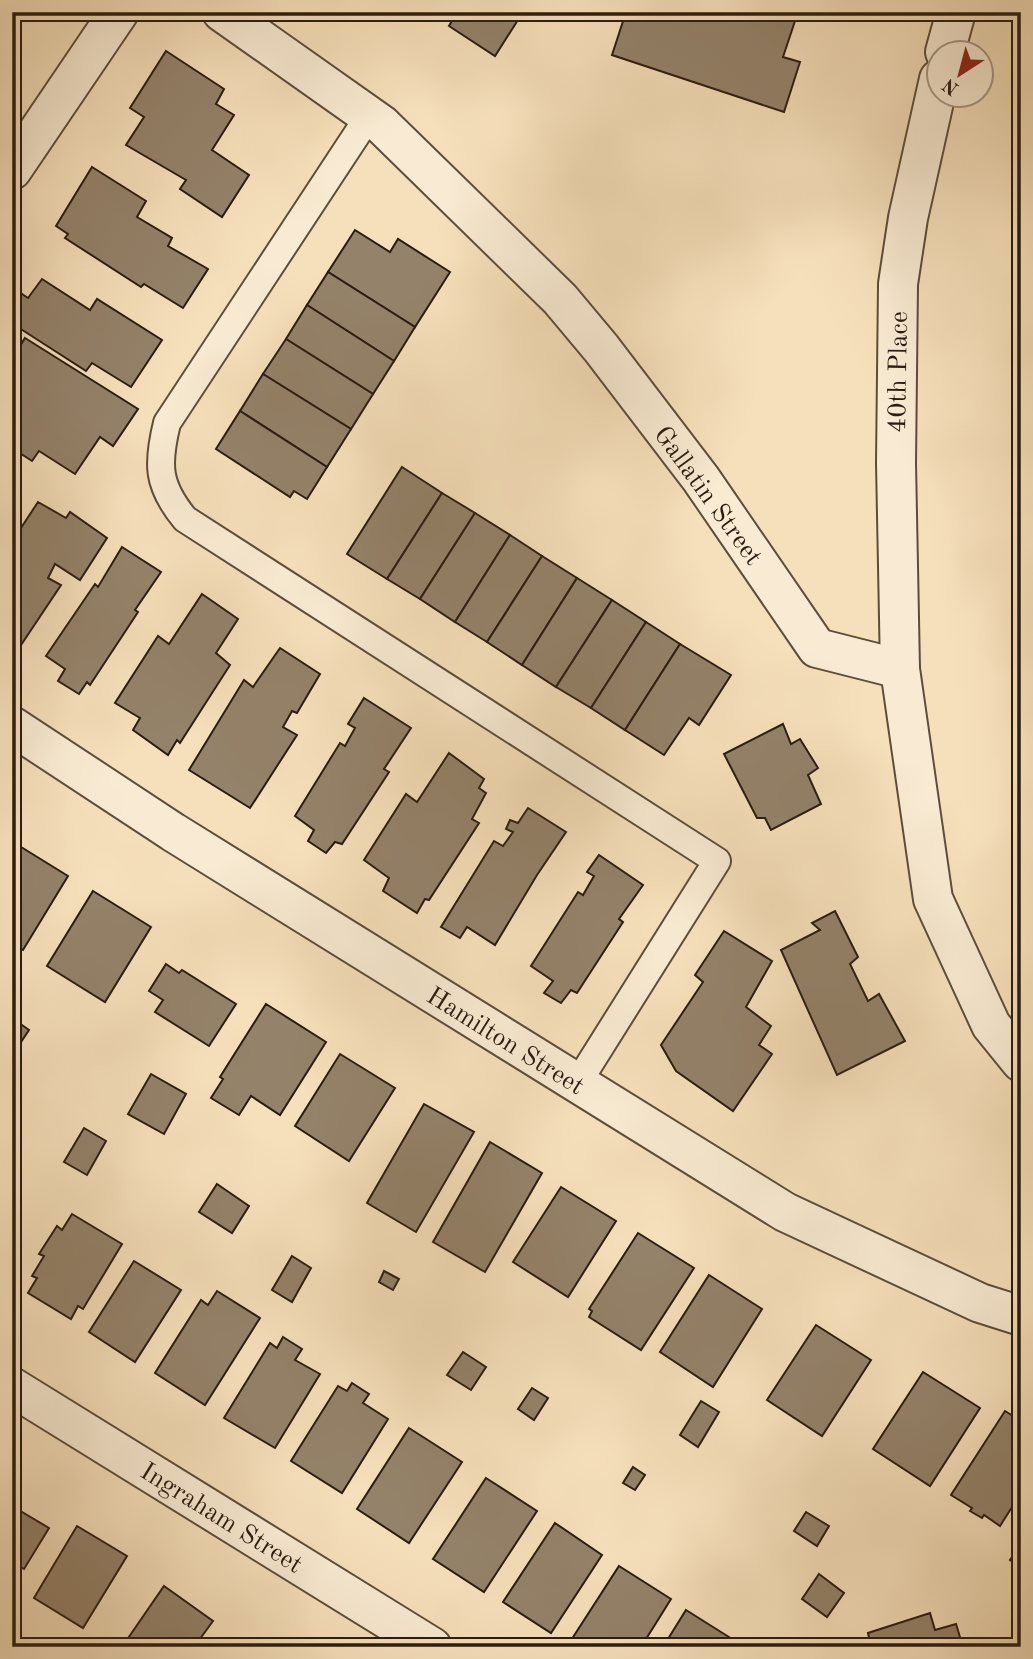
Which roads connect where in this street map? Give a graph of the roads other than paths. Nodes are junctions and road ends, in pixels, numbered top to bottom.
1 (119, 12) edge
2 (222, 12) edge
3 (956, 12) edge
4 (949, 38) edge
5 (933, 108) edge
6 (369, 116) junction
7 (12, 170) edge
8 (900, 669) junction
9 (12, 726) edge
10 (1021, 1062) edge
11 (578, 1084) junction
12 (1021, 1316) edge
13 (12, 1387) edge
14 (432, 1647) edge

1 - 7 street
2 - 6 street, Gallatin Street
3 - 4 street
5 - 8 street, 40th Place
6 - 8 street, Gallatin Street
6 - 11 lane
8 - 10 street
9 - 11 street, Hamilton Street
11 - 12 street, Hamilton Street
13 - 14 street, Ingraham Street

